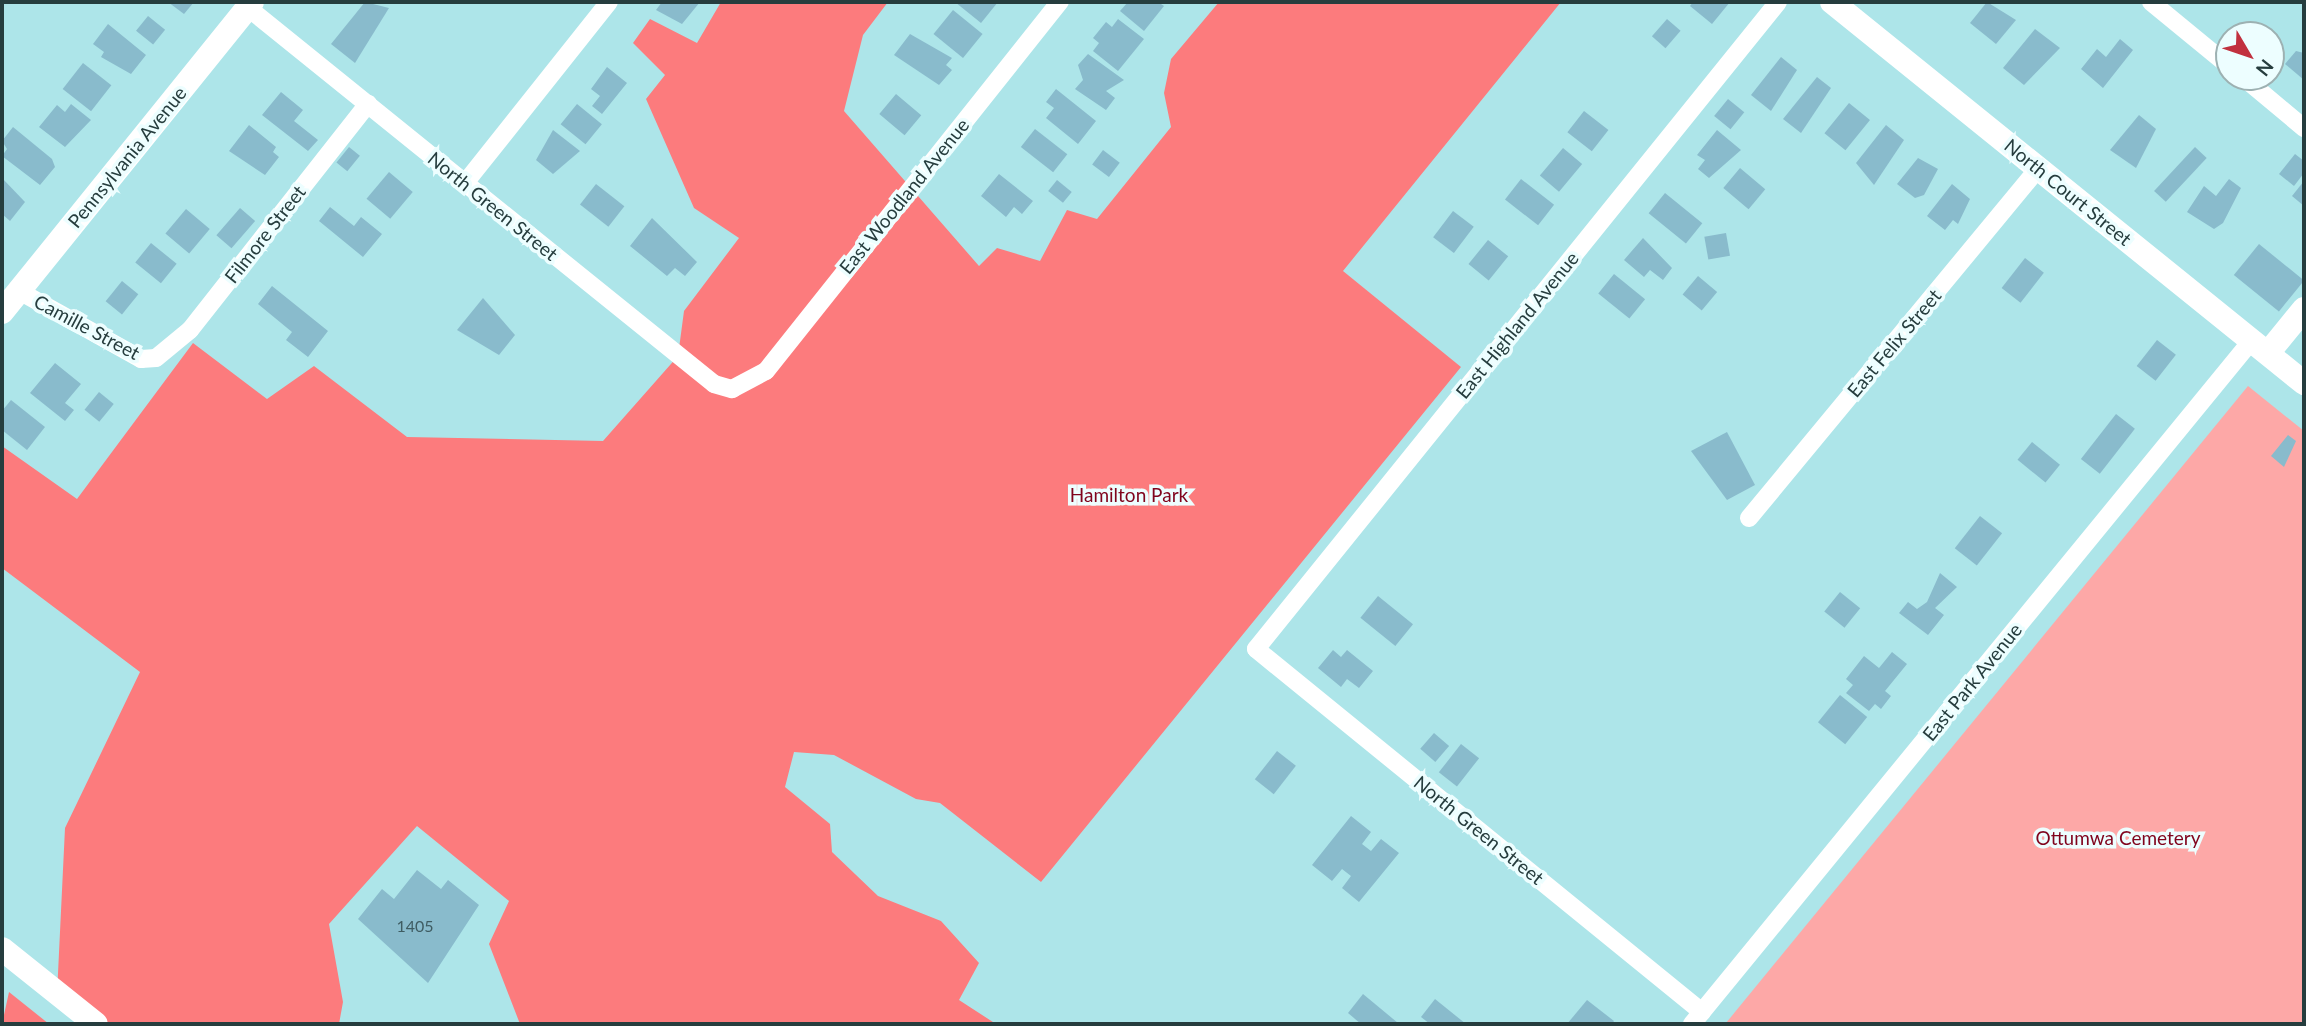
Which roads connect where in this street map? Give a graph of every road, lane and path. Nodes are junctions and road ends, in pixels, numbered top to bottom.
1 (609, 2) edge
2 (1060, 2) edge
3 (1778, 2) edge
4 (1832, 2) edge
5 (2151, 2) edge
6 (250, 4) edge
7 (2215, 55) edge
8 (2260, 91) edge
9 (368, 104) junction
10 (2304, 128) edge
11 (2038, 169) junction
12 (465, 183) junction
13 (19, 291) junction
14 (2304, 309) edge
15 (2, 312) edge
16 (2260, 346) junction
17 (156, 358) joint
18 (2304, 383) edge
19 (745, 386) joint
20 (1749, 518) dead end
21 (1256, 649) joint
22 (2, 949) edge
23 (1697, 1018) edge
24 (96, 1024) edge

1 - 12 street
2 - 19 street, East Woodland Avenue
3 - 21 street, East Highland Avenue
4 - 11 main road, North Court Street
5 - 7 street
6 - 9 street, North Green Street
6 - 13 main road, Pennsylvania Avenue
8 - 10 street
9 - 12 street, North Green Street
9 - 17 street, Filmore Street
11 - 16 main road, North Court Street
11 - 20 street, East Felix Street
12 - 19 street, North Green Street
13 - 15 main road, Pennsylvania Avenue
13 - 17 street, Camille Street
14 - 16 main road
16 - 18 main road, North Court Street
16 - 23 street, East Park Avenue
21 - 23 street, North Green Street
22 - 24 main road

